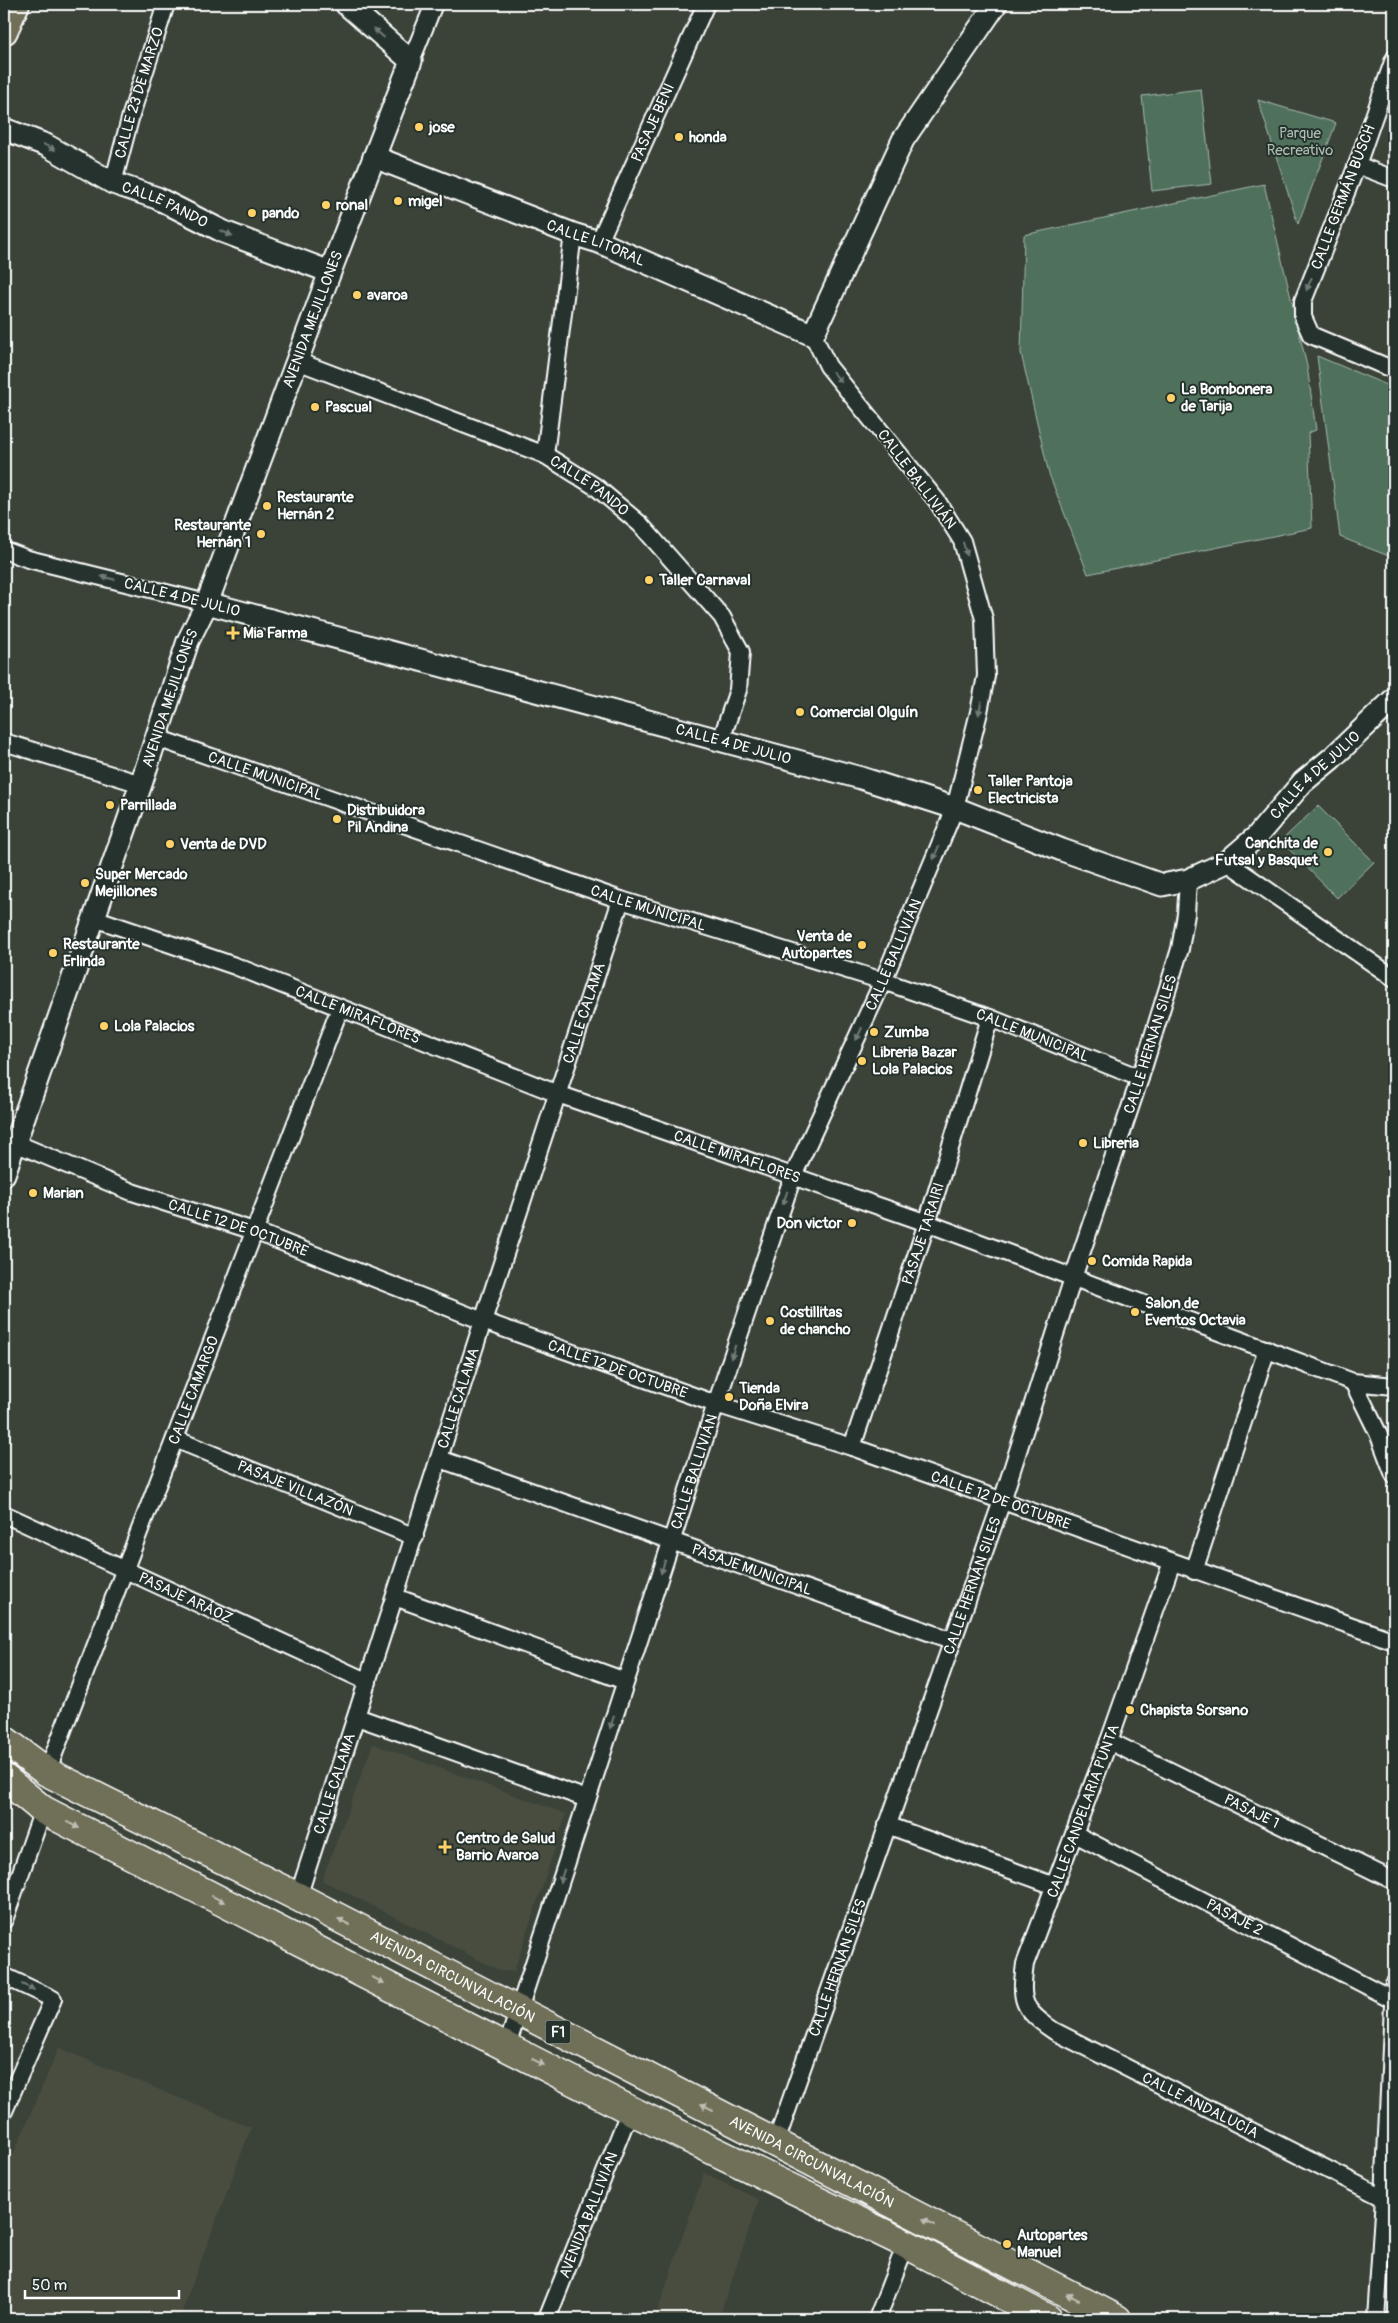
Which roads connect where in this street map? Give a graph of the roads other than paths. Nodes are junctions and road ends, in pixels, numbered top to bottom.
1 (16, 4) edge
2 (166, 4) edge
3 (346, 4) edge
4 (434, 4) edge
5 (706, 4) edge
6 (996, 4) edge
7 (4, 31) edge
8 (1394, 58) edge
9 (411, 62) junction
10 (4, 129) edge
11 (374, 157) junction
12 (1357, 164) junction
13 (1394, 179) edge
14 (112, 183) junction
15 (574, 234) junction
16 (599, 242) junction
17 (330, 272) junction
18 (813, 335) junction
19 (297, 361) junction
20 (1394, 370) edge
21 (545, 455) junction
22 (4, 550) edge
23 (207, 602) junction
24 (1390, 709) edge
25 (157, 738) junction
26 (721, 740) junction
27 (4, 742) edge
28 (142, 784) junction
29 (955, 808) junction
30 (1227, 862) junction
31 (1188, 880) junction
32 (621, 900) junction
33 (94, 918) junction
34 (1394, 978) edge
35 (883, 980) junction
36 (340, 1008) junction
37 (990, 1018) junction
38 (1140, 1078) junction
39 (558, 1094) junction
40 (15, 1143) junction
41 (4, 1174) edge
42 (793, 1176) junction
43 (926, 1223) junction
44 (254, 1231) junction
45 (1073, 1278) junction
46 (483, 1321) junction
47 (1267, 1349) junction
48 (1354, 1382) junction
49 (1388, 1386) edge
50 (716, 1404) junction
51 (175, 1439) junction
52 (852, 1447) junction
53 (440, 1459) junction
54 (1394, 1475) edge
55 (1002, 1501) junction
56 (4, 1514) edge
57 (415, 1537) junction
58 (672, 1539) junction
59 (1172, 1562) junction
60 (125, 1569) junction
61 (1194, 1571) junction
62 (395, 1597) junction
63 (951, 1640) junction
64 (1394, 1641) edge
65 (625, 1681) junction
66 (368, 1682) junction
67 (357, 1716) junction
68 (4, 1740) edge
69 (1109, 1741) junction
70 (47, 1772) junction
71 (4, 1778) edge
72 (587, 1799) junction
73 (43, 1810) junction
74 (887, 1825) junction
75 (1075, 1834) junction
76 (1394, 1882) edge
77 (1055, 1886) junction
78 (298, 1897) junction
79 (4, 1920) edge
80 (4, 1976) edge
81 (1394, 1984) edge
82 (1394, 2000) edge
83 (1025, 2004) joint
84 (518, 2012) junction
85 (507, 2046) junction
86 (630, 2110) junction
87 (4, 2111) edge
88 (776, 2142) junction
89 (1384, 2198) junction
90 (906, 2244) junction
91 (547, 2319) edge
92 (877, 2319) edge
93 (1048, 2319) edge
94 (1117, 2319) edge
95 (1376, 2319) edge

1 - 7 main road
2 - 14 street, CALLE 23 DE MARZO
9 -> 3 street
4 - 9 street, AVENIDA MEJILLONES
5 - 16 street, PASAJE BENI
6 - 18 street
8 - 12 street, CALLE GERMÁN BUSCH
9 - 11 street, AVENIDA MEJILLONES
10 -> 14 street, CALLE PANDO
11 - 15 street, CALLE LITORAL
11 - 17 street, AVENIDA MEJILLONES
12 - 13 street
12 -> 20 street, CALLE GERMÁN BUSCH
14 -> 17 street, CALLE PANDO
15 - 16 street, CALLE LITORAL
15 - 21 street
16 - 18 street, CALLE LITORAL
17 - 19 street, AVENIDA MEJILLONES
18 -> 29 street, CALLE BALLIVIÁN
19 - 21 street, CALLE PANDO
19 - 23 street, AVENIDA MEJILLONES
21 - 26 street, CALLE PANDO
23 -> 22 street, CALLE 4 DE JULIO
23 - 25 street, AVENIDA MEJILLONES
23 - 26 street, CALLE 4 DE JULIO
24 - 30 street, CALLE 4 DE JULIO
25 - 28 street, AVENIDA MEJILLONES
25 - 32 street, CALLE MUNICIPAL
26 - 29 street, CALLE 4 DE JULIO
27 - 28 street
28 - 33 street, AVENIDA MEJILLONES
29 - 31 street, CALLE 4 DE JULIO
29 -> 35 street, CALLE BALLIVIÁN
30 - 31 street, CALLE 4 DE JULIO
30 - 34 street
31 - 38 street, CALLE HERNÁN SILES
32 - 35 street, CALLE MUNICIPAL
32 - 39 street, CALLE CALAMA
33 - 36 street, CALLE MIRAFLORES
33 - 40 street, AVENIDA MEJILLONES
35 - 37 street, CALLE MUNICIPAL
35 -> 42 street, CALLE BALLIVIÁN
36 - 39 street, CALLE MIRAFLORES
36 - 44 street, CALLE CAMARGO
37 - 38 street, CALLE MUNICIPAL
37 - 43 street, PASAJE TARAIRI
38 - 45 street, CALLE HERNÁN SILES
39 - 42 street, CALLE MIRAFLORES
39 - 46 street, CALLE CALAMA
40 - 41 street, AVENIDA MEJILLONES
40 - 44 street, CALLE 12 DE OCTUBRE
42 - 43 street, CALLE MIRAFLORES
42 -> 50 street, CALLE BALLIVIÁN
43 - 45 street, CALLE MIRAFLORES
43 - 52 street, PASAJE TARAIRI
44 - 46 street, CALLE 12 DE OCTUBRE
44 - 51 street, CALLE CAMARGO
45 - 47 street, CALLE MIRAFLORES
45 - 55 street, CALLE HERNÁN SILES
46 - 50 street, CALLE 12 DE OCTUBRE
46 - 53 street, CALLE CALAMA
47 - 48 street, CALLE MIRAFLORES
47 - 61 street
48 - 49 street, CALLE MIRAFLORES
48 - 54 street
50 - 52 street, CALLE 12 DE OCTUBRE
50 - 58 street, CALLE BALLIVIÁN
51 - 57 street, PASAJE VILLAZÓN
51 - 60 street, CALLE CAMARGO
52 - 55 street, CALLE 12 DE OCTUBRE
53 - 57 street, CALLE CALAMA
53 - 58 street, PASAJE MUNICIPAL
55 - 59 street, CALLE 12 DE OCTUBRE
55 - 63 street, CALLE HERNÁN SILES
56 - 60 street, PASAJE ARÁOZ
57 - 62 street, CALLE CALAMA
58 - 63 street, PASAJE MUNICIPAL
58 -> 65 street, CALLE BALLIVIÁN
59 - 61 street, CALLE 12 DE OCTUBRE
59 - 69 street, CALLE CANDELARIA PUNTA
60 - 66 street, PASAJE ARÁOZ
60 - 70 street, CALLE CAMARGO
61 - 64 street, CALLE 12 DE OCTUBRE
62 - 65 street
62 - 66 street, CALLE CALAMA
63 - 74 street, CALLE HERNÁN SILES
65 -> 72 street, CALLE BALLIVIÁN
66 - 67 street, CALLE CALAMA
67 - 72 street
67 - 78 street, CALLE CALAMA
68 - 70 highway, AVENIDA CIRCUNVALACIÓN / F1
69 - 75 street, CALLE CANDELARIA PUNTA
69 - 76 street, PASAJE 1
70 - 78 highway, AVENIDA CIRCUNVALACIÓN / F1
71 - 73 highway, F1
72 -> 84 street, CALLE BALLIVIÁN
73 - 79 street
73 -> 85 highway, F1
74 - 77 street
74 - 88 street, CALLE HERNÁN SILES
75 - 77 street, CALLE CANDELARIA PUNTA
75 - 82 street, PASAJE 2
77 - 83 street, CALLE CANDELARIA PUNTA
84 -> 78 highway, AVENIDA CIRCUNVALACIÓN / F1
80 -> 87 street
81 - 82 street
82 - 89 street
83 - 89 street, CALLE ANDALUCÍA
84 - 85 street, CALLE BALLIVIÁN
88 -> 84 highway, AVENIDA CIRCUNVALACIÓN / F1
85 -> 86 highway, F1
86 - 90 highway, F1
86 - 91 street, AVENIDA BALLIVIÁN
94 -> 88 highway, AVENIDA CIRCUNVALACIÓN / F1
89 - 95 street
90 - 92 street
90 - 93 highway, F1

